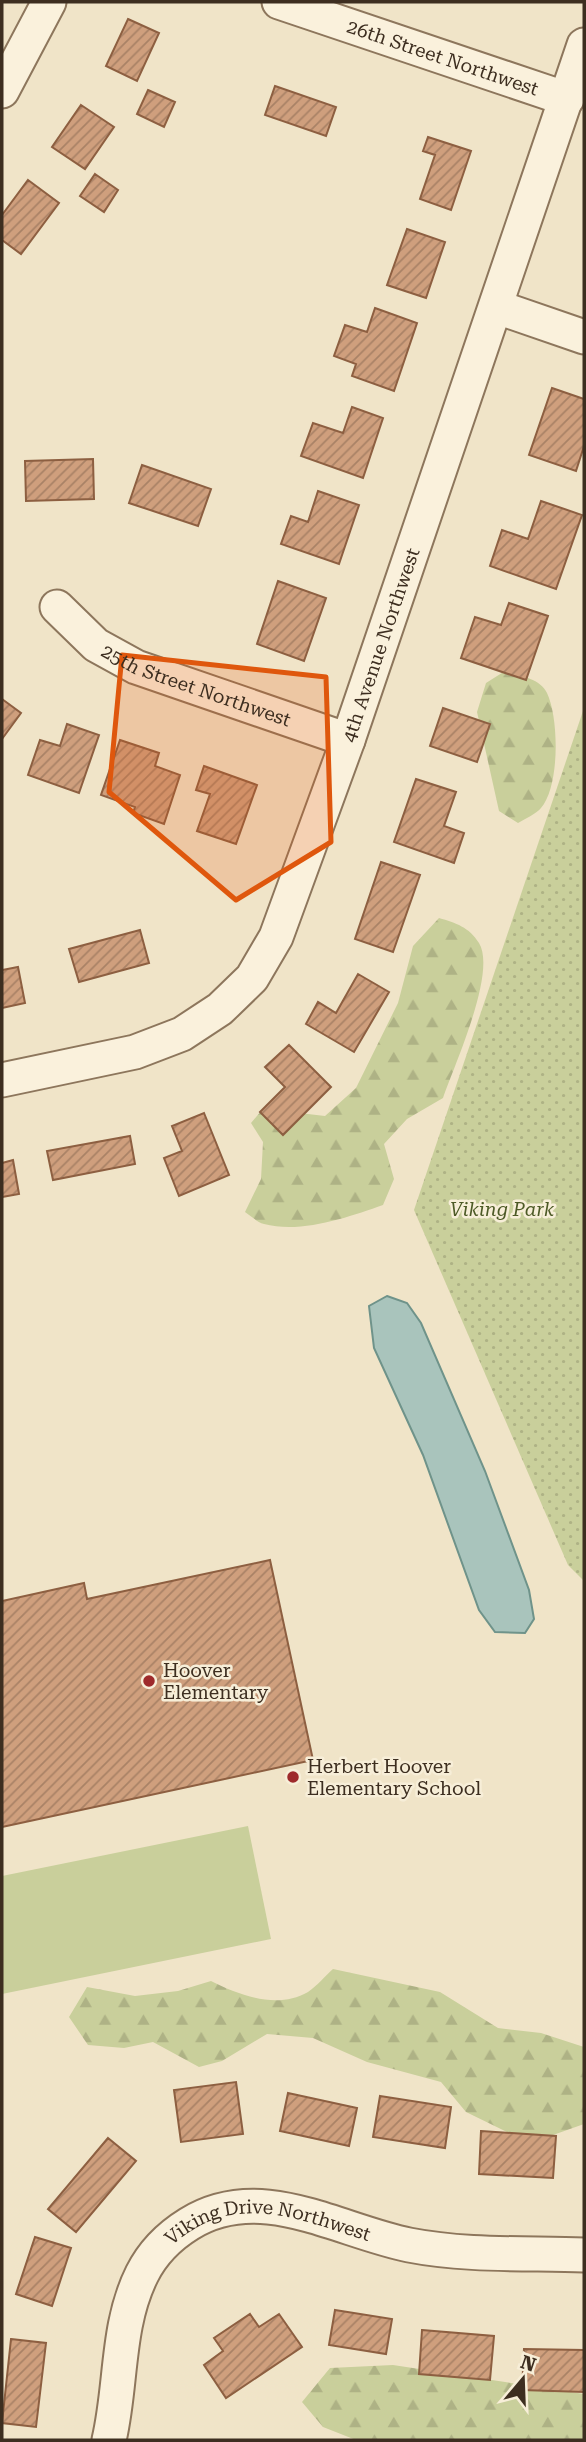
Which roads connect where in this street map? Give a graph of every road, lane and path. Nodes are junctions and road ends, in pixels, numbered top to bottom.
1 (49, 2) edge
2 (279, 2) edge
3 (584, 45) edge
4 (2, 91) edge
5 (566, 99) junction
6 (497, 307) junction
7 (584, 337) edge
8 (57, 607) dead end
9 (348, 740) junction
10 (2, 1080) edge
11 (584, 2255) edge
12 (109, 2440) edge

1 - 4 street
2 - 5 street, 26th Street Northwest
3 - 5 street, 4th Avenue Northwest
5 - 6 street, 4th Avenue Northwest
6 - 7 street
6 - 9 street, 4th Avenue Northwest
8 - 9 street, 25th Street Northwest
9 - 10 street, 4th Avenue Northwest
11 - 12 street, Viking Drive Northwest

